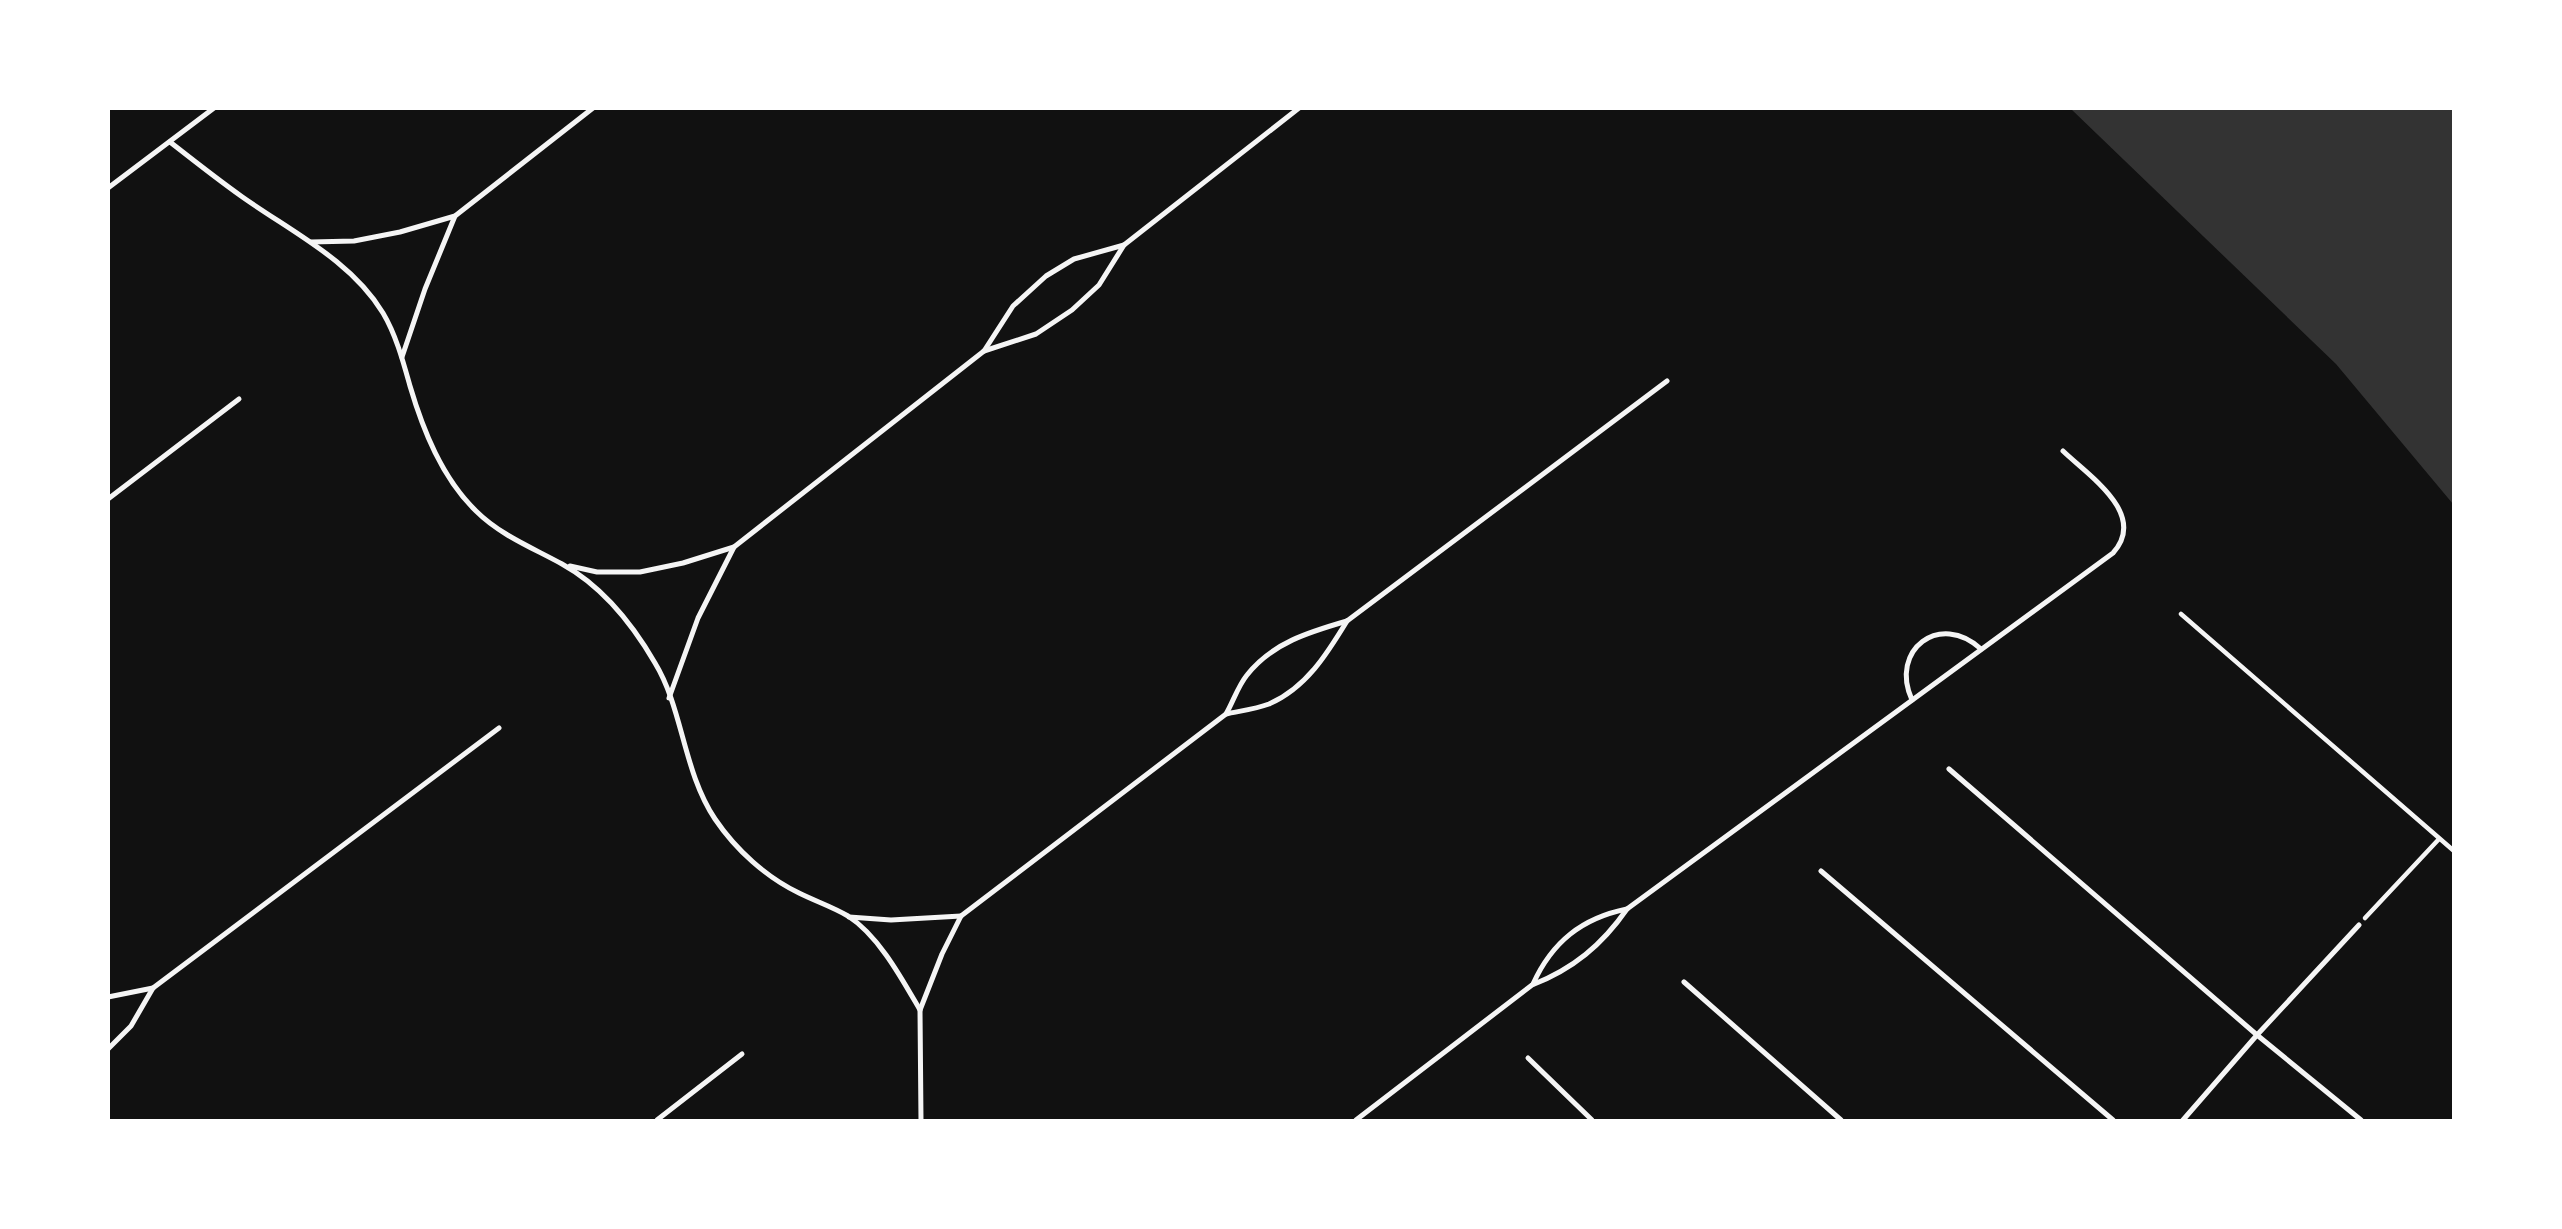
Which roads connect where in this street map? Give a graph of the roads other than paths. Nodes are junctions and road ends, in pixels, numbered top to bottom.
1 (214, 108) edge
2 (593, 108) edge
3 (1299, 108) edge
4 (170, 142) junction
5 (108, 188) edge
6 (455, 216) junction
7 (311, 242) junction
8 (1124, 245) junction
9 (984, 351) junction
10 (402, 357) junction
11 (1667, 381) dead end
12 (239, 399) dead end
13 (2063, 451) dead end
14 (108, 499) edge
15 (734, 547) junction
16 (565, 565) junction
17 (1347, 621) junction
18 (1981, 649) junction
19 (669, 698) junction
20 (1912, 699) junction
21 (1226, 715) junction
22 (499, 728) dead end
23 (1949, 769) dead end
24 (1821, 871) dead end
25 (1627, 909) junction
26 (961, 916) junction
27 (849, 917) junction
28 (2359, 925) road end
29 (1684, 982) dead end
30 (1532, 985) junction
31 (153, 988) junction
32 (108, 997) edge
33 (920, 1010) junction
34 (2257, 1035) junction
35 (108, 1049) edge
36 (742, 1054) dead end
37 (1528, 1058) dead end
38 (657, 1121) edge
39 (921, 1121) edge
40 (1356, 1121) edge
41 (1592, 1121) edge
42 (1841, 1121) edge
43 (2113, 1121) edge
44 (2183, 1121) edge
45 (2361, 1121) edge

1 - 4 lane
2 - 6 lane
3 - 8 lane
4 - 5 lane
4 - 7 lane
6 - 7 lane
6 - 10 lane
7 - 10 lane
8 - 9 lane
8 - 9 lane
9 - 15 lane
10 - 16 lane
11 - 17 lane
12 - 14 lane
13 - 18 lane
15 - 16 lane
15 - 19 lane
16 - 19 lane
17 - 21 lane
17 - 21 lane
18 - 20 lane
18 - 20 lane
19 - 27 lane
20 - 25 lane
21 - 26 lane
22 - 31 lane
23 - 34 lane
24 - 43 lane
25 - 30 lane
25 - 30 lane
26 - 27 lane
26 - 33 lane
27 - 33 lane
28 - 34 lane
29 - 42 lane
30 - 40 lane
31 - 32 lane
31 - 35 lane
33 - 39 lane
34 - 44 lane
34 - 45 lane
36 - 38 lane
37 - 41 lane

